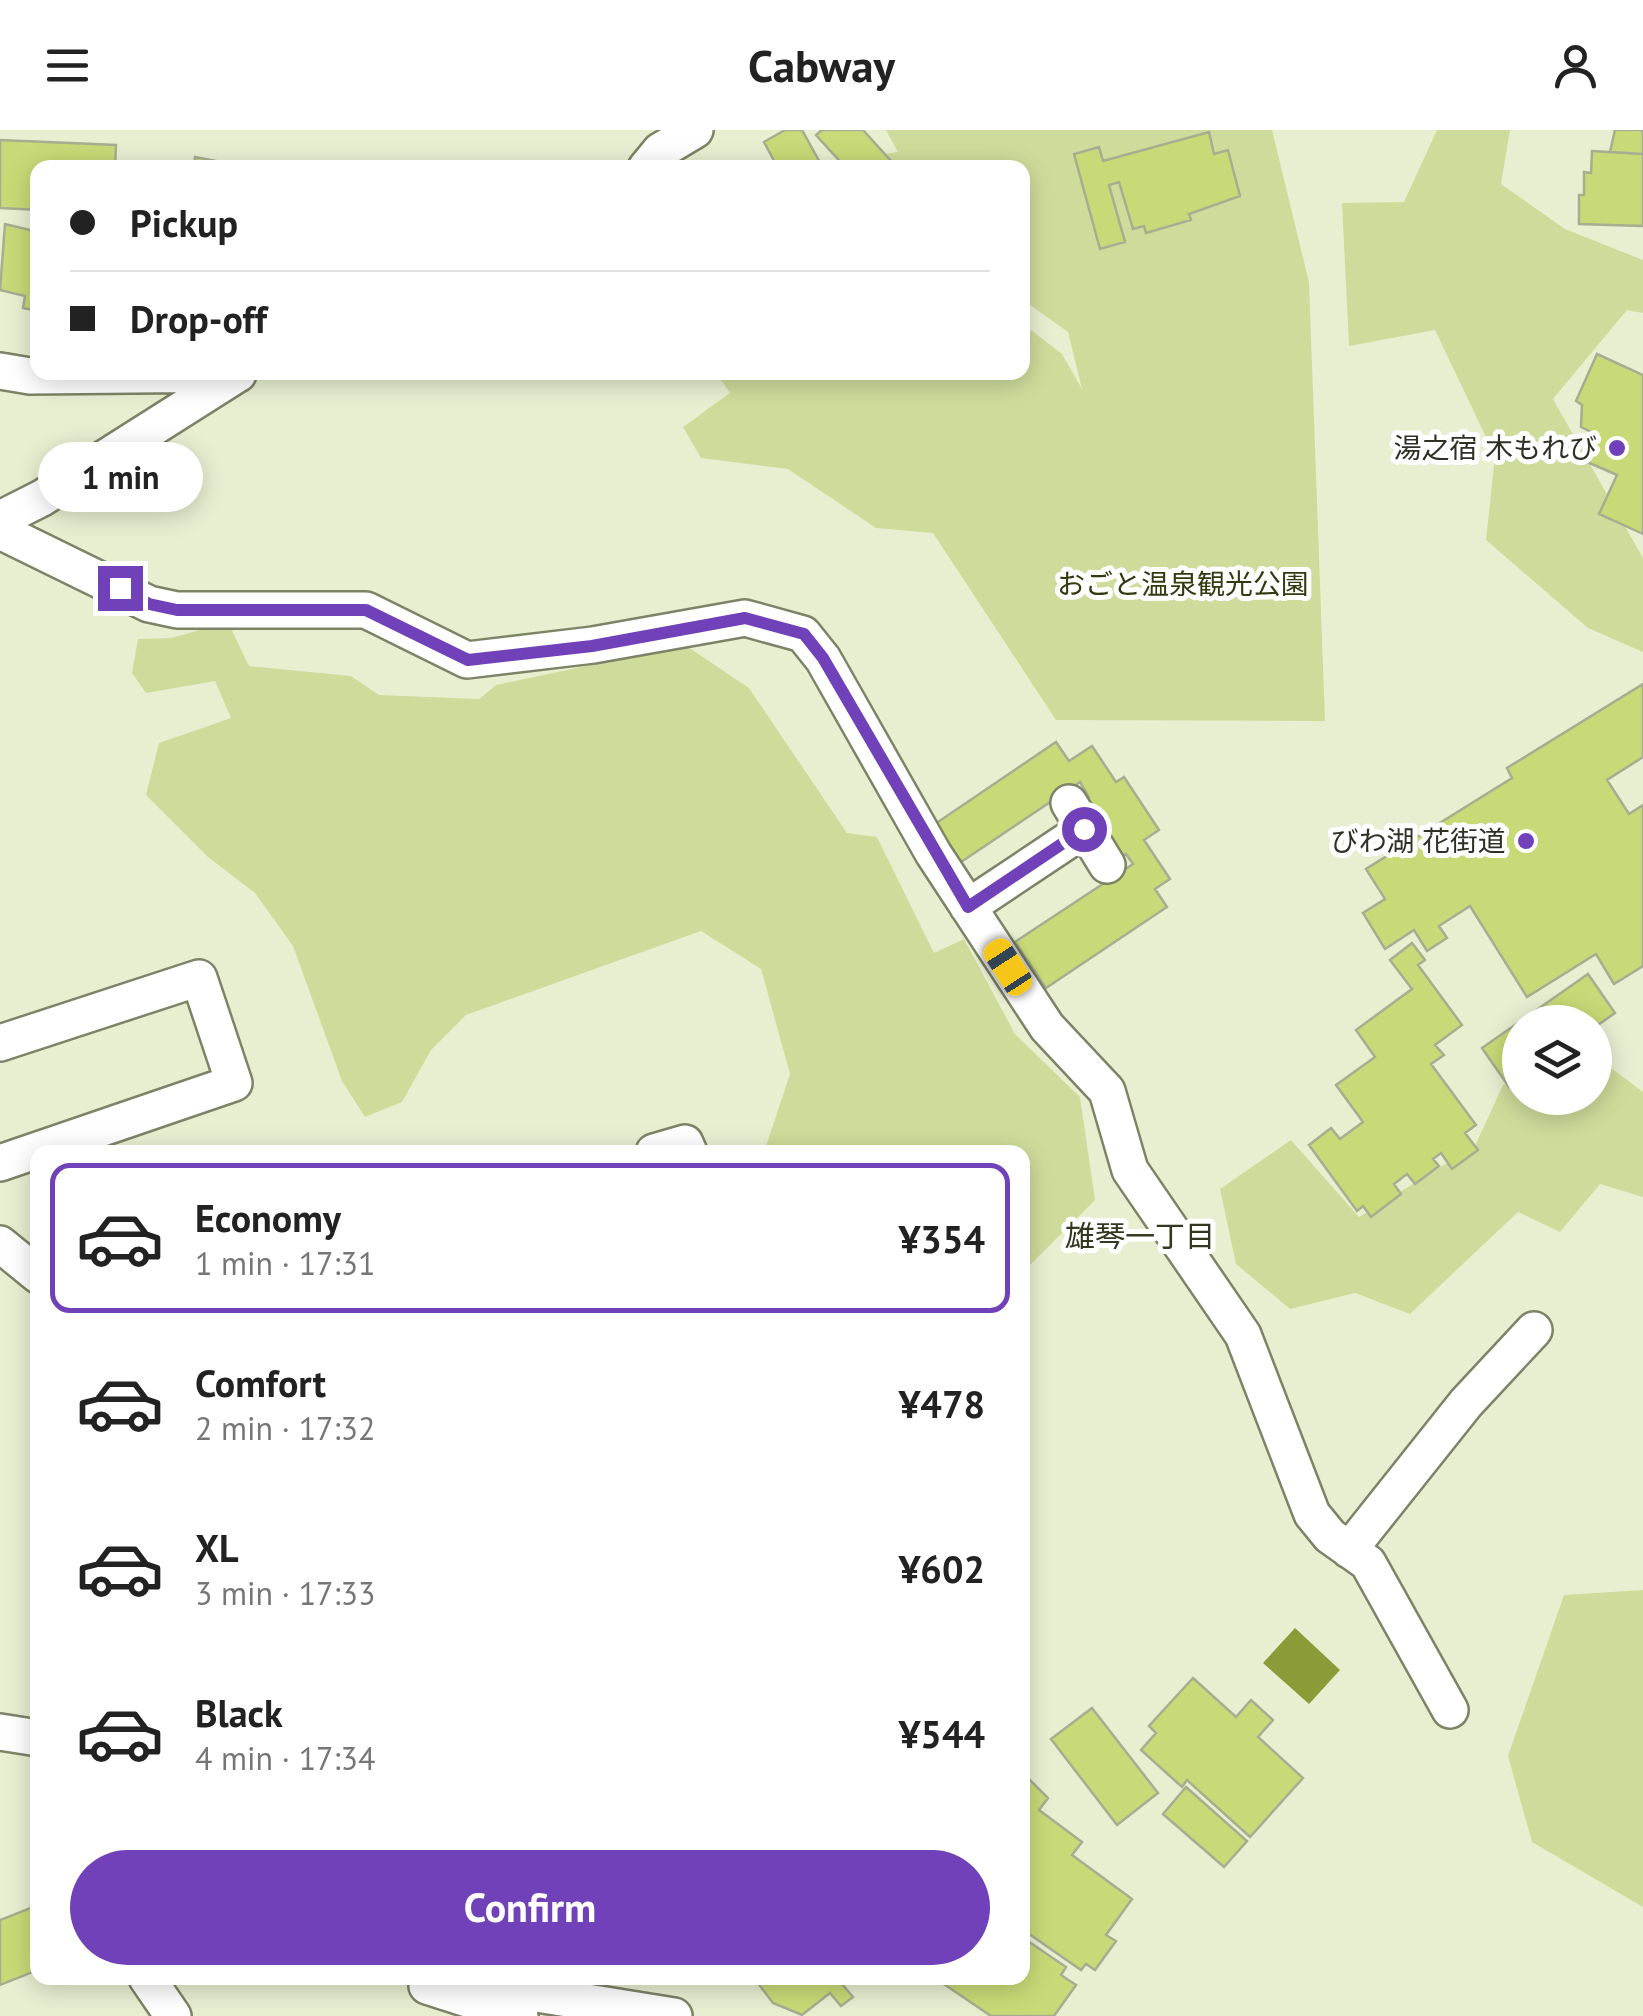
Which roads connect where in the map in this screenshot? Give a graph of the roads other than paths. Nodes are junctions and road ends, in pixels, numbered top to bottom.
1 (695, 130) edge
2 (653, 160) edge
3 (0, 371) edge
4 (30, 376) edge
5 (232, 380) edge
6 (0, 519) edge
7 (0, 531) edge
8 (1107, 865) dead end
9 (968, 907) junction
10 (0, 1042) edge
11 (53, 1145) edge
12 (30, 1153) edge
13 (0, 1163) edge
14 (0, 1244) edge
15 (30, 1268) edge
16 (1534, 1330) dead end
17 (1349, 1550) junction
18 (1450, 1710) dead end
19 (0, 1732) edge
20 (30, 1737) edge
21 (152, 1985) edge
22 (427, 1986) dead end
23 (518, 1995) edge
24 (173, 2016) edge
25 (674, 2016) edge

1 - 2 street
3 - 4 street
5 - 6 street
7 - 9 street
8 - 9 street
9 - 17 street
10 - 11 street
12 - 13 street
14 - 15 street
16 - 17 street
17 - 18 street
19 - 20 street
21 - 24 street
22 - 23 street
23 - 25 street

